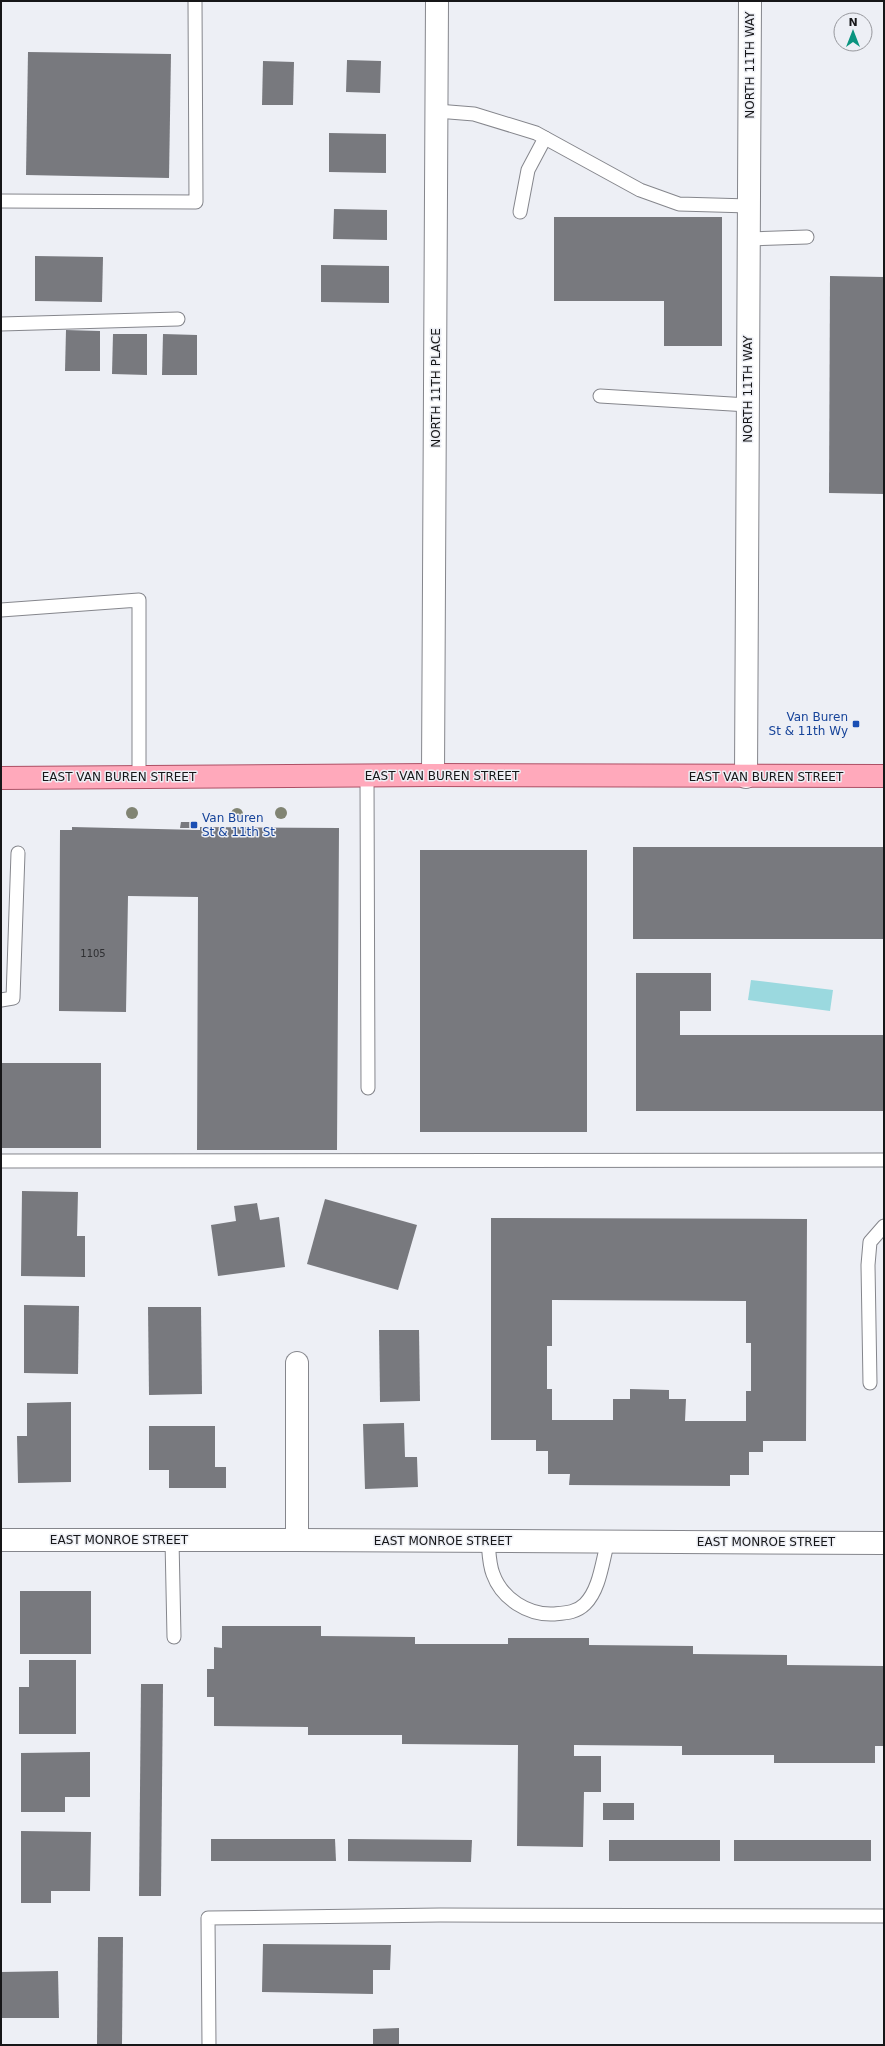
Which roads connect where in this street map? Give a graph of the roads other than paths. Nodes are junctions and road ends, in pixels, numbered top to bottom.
1 (195, 1) edge
2 (437, 1) edge
3 (750, 1) edge
4 (437, 111) junction
5 (545, 138) junction
6 (1, 201) edge
7 (749, 206) junction
8 (520, 212) dead end
9 (807, 236) dead end
10 (749, 239) junction
11 (178, 319) dead end
12 (1, 324) edge
13 (600, 396) dead end
14 (748, 405) junction
15 (1, 610) edge
16 (433, 775) junction
17 (367, 776) junction
18 (884, 776) edge
19 (139, 777) junction
20 (746, 777) junction
21 (1, 778) edge
22 (18, 853) dead end
23 (1, 1000) edge
24 (368, 1088) dead end
25 (884, 1160) edge
26 (1, 1161) edge
27 (884, 1226) edge
28 (297, 1363) dead end
29 (870, 1383) dead end
30 (1, 1540) edge
31 (172, 1540) junction
32 (297, 1540) junction
33 (488, 1541) junction
34 (608, 1541) junction
35 (884, 1543) edge
36 (174, 1637) dead end
37 (884, 1916) edge
38 (209, 2045) edge

1 - 6 lane
2 - 4 street, NORTH 11TH PLACE
3 - 7 street, NORTH 11TH WAY
4 - 5 lane
4 - 16 street, NORTH 11TH PLACE
5 - 7 lane
5 - 8 lane
7 - 10 street, NORTH 11TH WAY
9 - 10 lane
10 - 14 street, NORTH 11TH WAY
11 - 12 lane
13 - 14 lane
14 - 20 street, NORTH 11TH WAY
15 - 19 lane
16 - 17 main road, EAST VAN BUREN STREET
16 - 20 main road, EAST VAN BUREN STREET
17 - 19 main road, EAST VAN BUREN STREET
17 - 24 lane
18 - 20 main road, EAST VAN BUREN STREET
19 - 21 main road, EAST VAN BUREN STREET
22 - 23 lane
25 - 26 lane
27 - 29 lane
28 - 32 street
30 - 31 street, EAST MONROE STREET
31 - 32 street, EAST MONROE STREET
31 - 36 lane
32 - 33 street, EAST MONROE STREET
33 - 34 street, EAST MONROE STREET
33 - 34 lane
34 - 35 street, EAST MONROE STREET
37 - 38 lane

